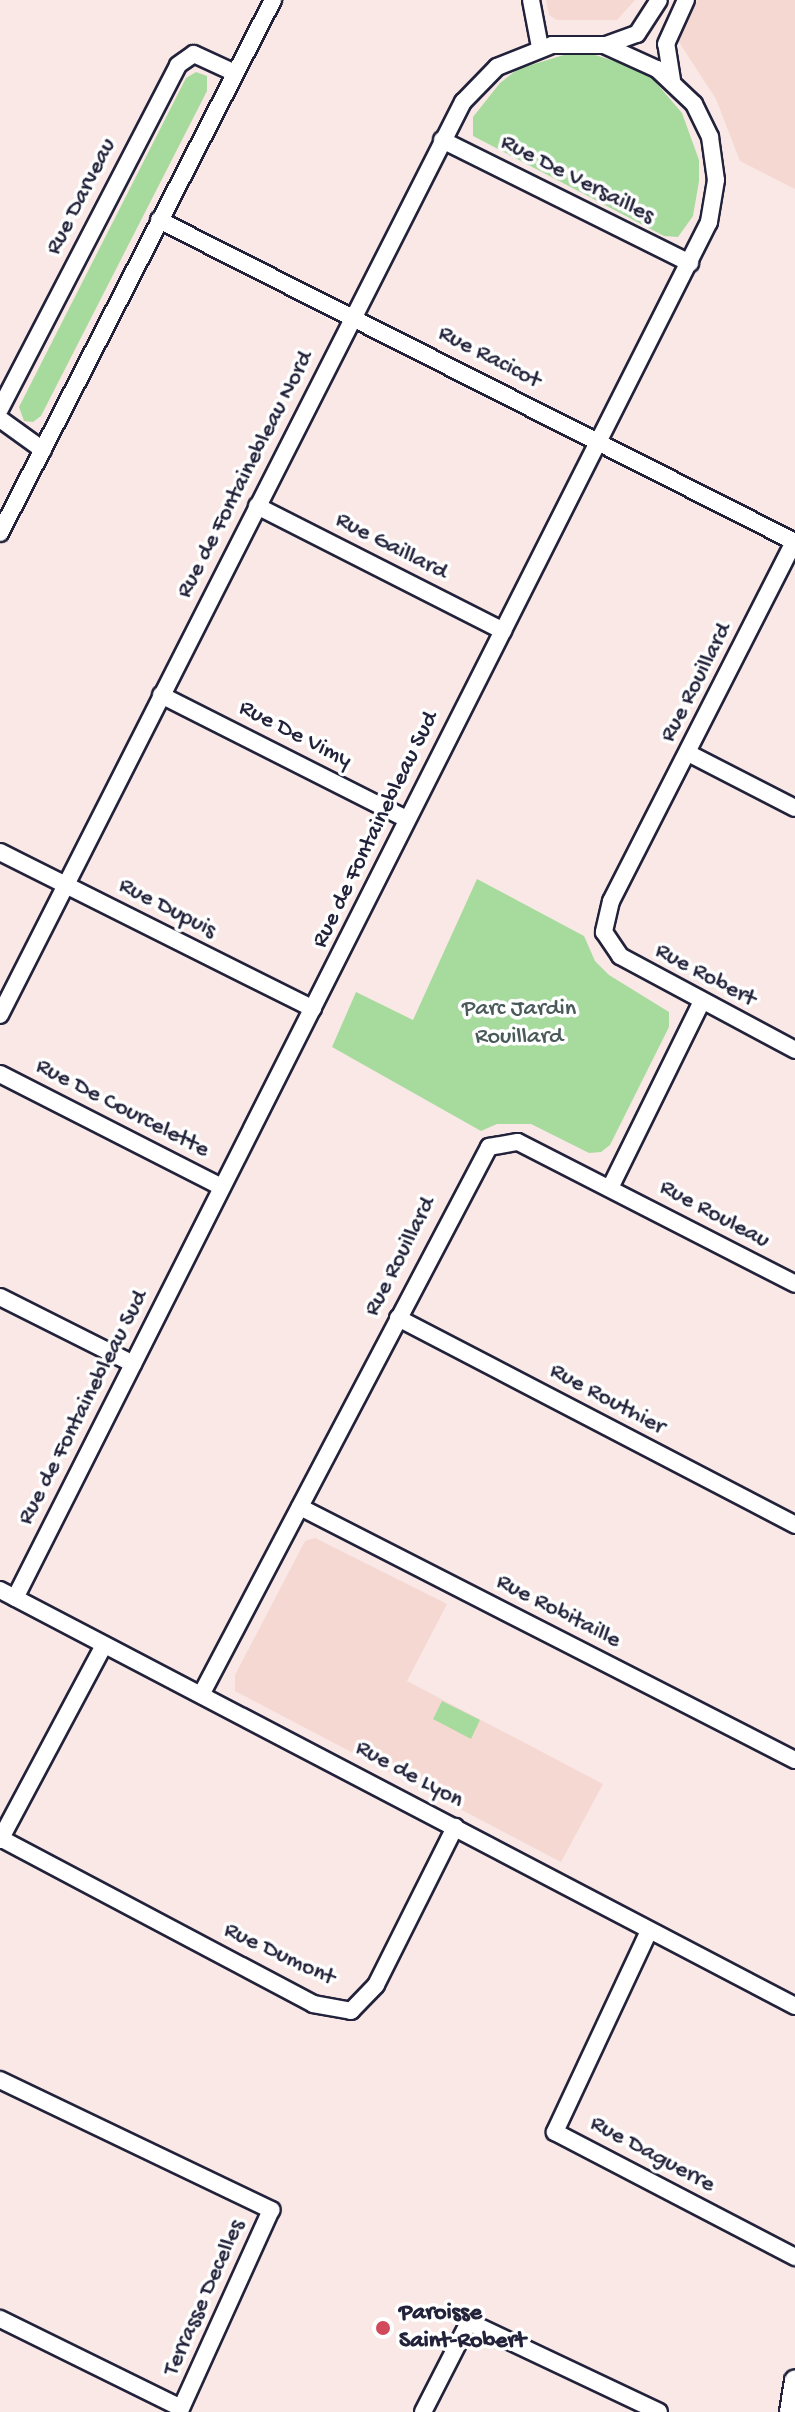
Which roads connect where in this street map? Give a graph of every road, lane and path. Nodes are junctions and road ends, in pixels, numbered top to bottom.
1 (273, 0) edge
2 (531, 0) edge
3 (659, 0) edge
4 (686, 0) edge
5 (604, 45) junction
6 (540, 47) junction
7 (235, 73) junction
8 (672, 80) junction
9 (442, 140) junction
10 (159, 220) junction
11 (690, 263) junction
12 (353, 317) junction
13 (0, 409) edge
14 (0, 419) edge
15 (599, 441) junction
16 (43, 450) junction
17 (257, 506) junction
18 (0, 533) edge
19 (795, 542) edge
20 (503, 631) junction
21 (161, 695) junction
22 (688, 753) junction
23 (795, 808) edge
24 (407, 819) junction
25 (0, 852) edge
26 (66, 885) junction
27 (604, 932) joint
28 (701, 1003) junction
29 (313, 1009) junction
30 (0, 1015) edge
31 (795, 1050) edge
32 (0, 1074) edge
33 (222, 1187) junction
34 (610, 1188) junction
35 (795, 1284) edge
36 (0, 1297) edge
37 (398, 1318) junction
38 (133, 1364) junction
39 (300, 1507) junction
40 (795, 1525) edge
41 (8, 1594) edge
42 (104, 1645) junction
43 (202, 1693) junction
44 (795, 1758) edge
45 (455, 1827) junction
46 (0, 1839) edge
47 (649, 1931) junction
48 (795, 2006) edge
49 (0, 2080) edge
50 (795, 2257) edge
51 (0, 2319) edge
52 (795, 2380) edge
53 (423, 2412) edge
54 (659, 2412) edge
55 (790, 2412) edge

1 - 7 street
2 - 6 street
3 - 5 street
4 - 8 street
5 - 6 street, Rue de Fontainebleau Nord
5 - 8 street, Rue de Fontainebleau Sud
6 - 9 street, Rue de Fontainebleau Nord
7 - 10 street
7 - 13 street, Rue Darveau
8 - 11 street, Rue de Fontainebleau Sud
9 - 11 street, Rue De Versailles
9 - 12 street, Rue de Fontainebleau Nord
10 - 12 street, Rue Racicot
10 - 16 street
11 - 15 street, Rue de Fontainebleau Sud
12 - 15 street, Rue Racicot
12 - 17 street, Rue de Fontainebleau Nord
14 - 16 street
15 - 19 street, Rue Racicot
15 - 20 street, Rue de Fontainebleau Sud
16 - 18 street
17 - 20 street, Rue Gaillard
17 - 21 street, Rue de Fontainebleau Nord
19 - 22 street, Rue Rouillard
20 - 24 street, Rue de Fontainebleau Sud
21 - 24 street, Rue De Vimy
21 - 26 street, Rue de Fontainebleau Nord
22 - 23 street
22 - 27 street, Rue Rouillard
24 - 29 street, Rue de Fontainebleau Sud
25 - 26 street, Rue Dupuis
26 - 29 street, Rue Dupuis
26 - 30 street, Rue de Fontainebleau Nord
27 - 28 street, Rue Robert
28 - 31 street, Rue Robert
28 - 34 street
29 - 33 street, Rue de Fontainebleau Sud
32 - 33 street, Rue De Courcelette
33 - 38 street, Rue de Fontainebleau Sud
34 - 35 street, Rue Rouleau
34 - 37 street, Rue Rouillard
36 - 38 street
37 - 39 street, Rue Rouillard
37 - 40 street, Rue Routhier
38 - 41 street, Rue de Fontainebleau Sud
39 - 43 street, Rue Rouillard
39 - 44 street, Rue Robitaille
41 - 42 street, Rue de Lyon
42 - 43 street, Rue de Lyon
42 - 46 street
43 - 45 street, Rue de Lyon
45 - 46 street, Rue Dumont
45 - 47 street, Rue de Lyon
47 - 48 street, Rue de Lyon
47 - 50 street, Rue Daguerre
49 - 51 street, Terrasse Decelles
52 - 55 street
53 - 54 street

